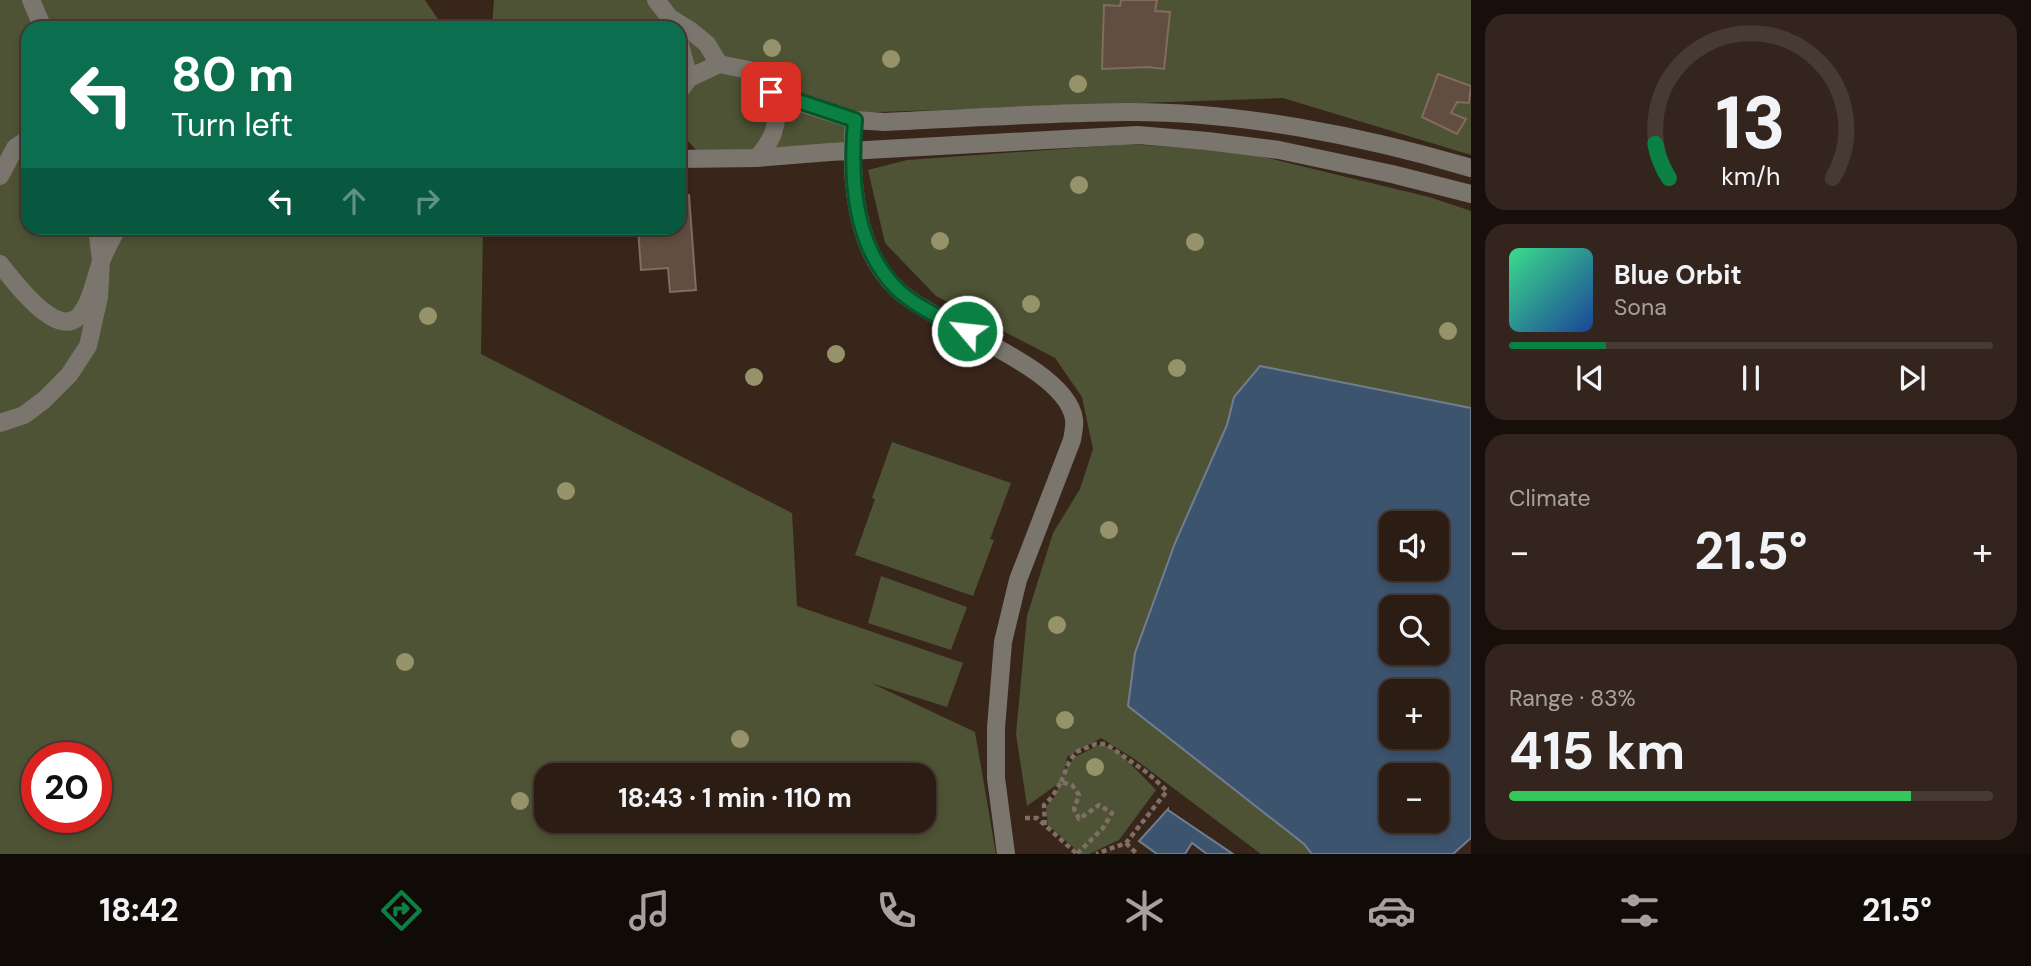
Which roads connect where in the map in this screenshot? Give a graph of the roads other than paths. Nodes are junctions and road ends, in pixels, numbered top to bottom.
1 (31, 0) edge
2 (656, 0) edge
3 (40, 21) edge
4 (671, 21) edge
5 (686, 29) edge
6 (719, 64) junction
7 (686, 84) edge
8 (771, 92) junction
9 (855, 120) junction
10 (21, 144) edge
11 (852, 151) junction
12 (686, 158) edge
13 (757, 158) junction
14 (1471, 169) edge
15 (0, 176) edge
16 (1471, 194) edge
17 (98, 235) edge
18 (114, 235) edge
19 (101, 260) junction
20 (0, 264) edge
21 (0, 423) edge
22 (1006, 854) edge

1 - 3 street
2 - 4 street
5 - 6 street
6 - 7 street
6 - 8 street
8 - 9 street
8 - 13 street
9 - 11 street
9 - 14 street
10 - 15 street
11 - 13 street
11 - 16 street
11 - 22 street
12 - 13 street
17 - 19 street
18 - 19 street
19 - 20 street
19 - 21 street

